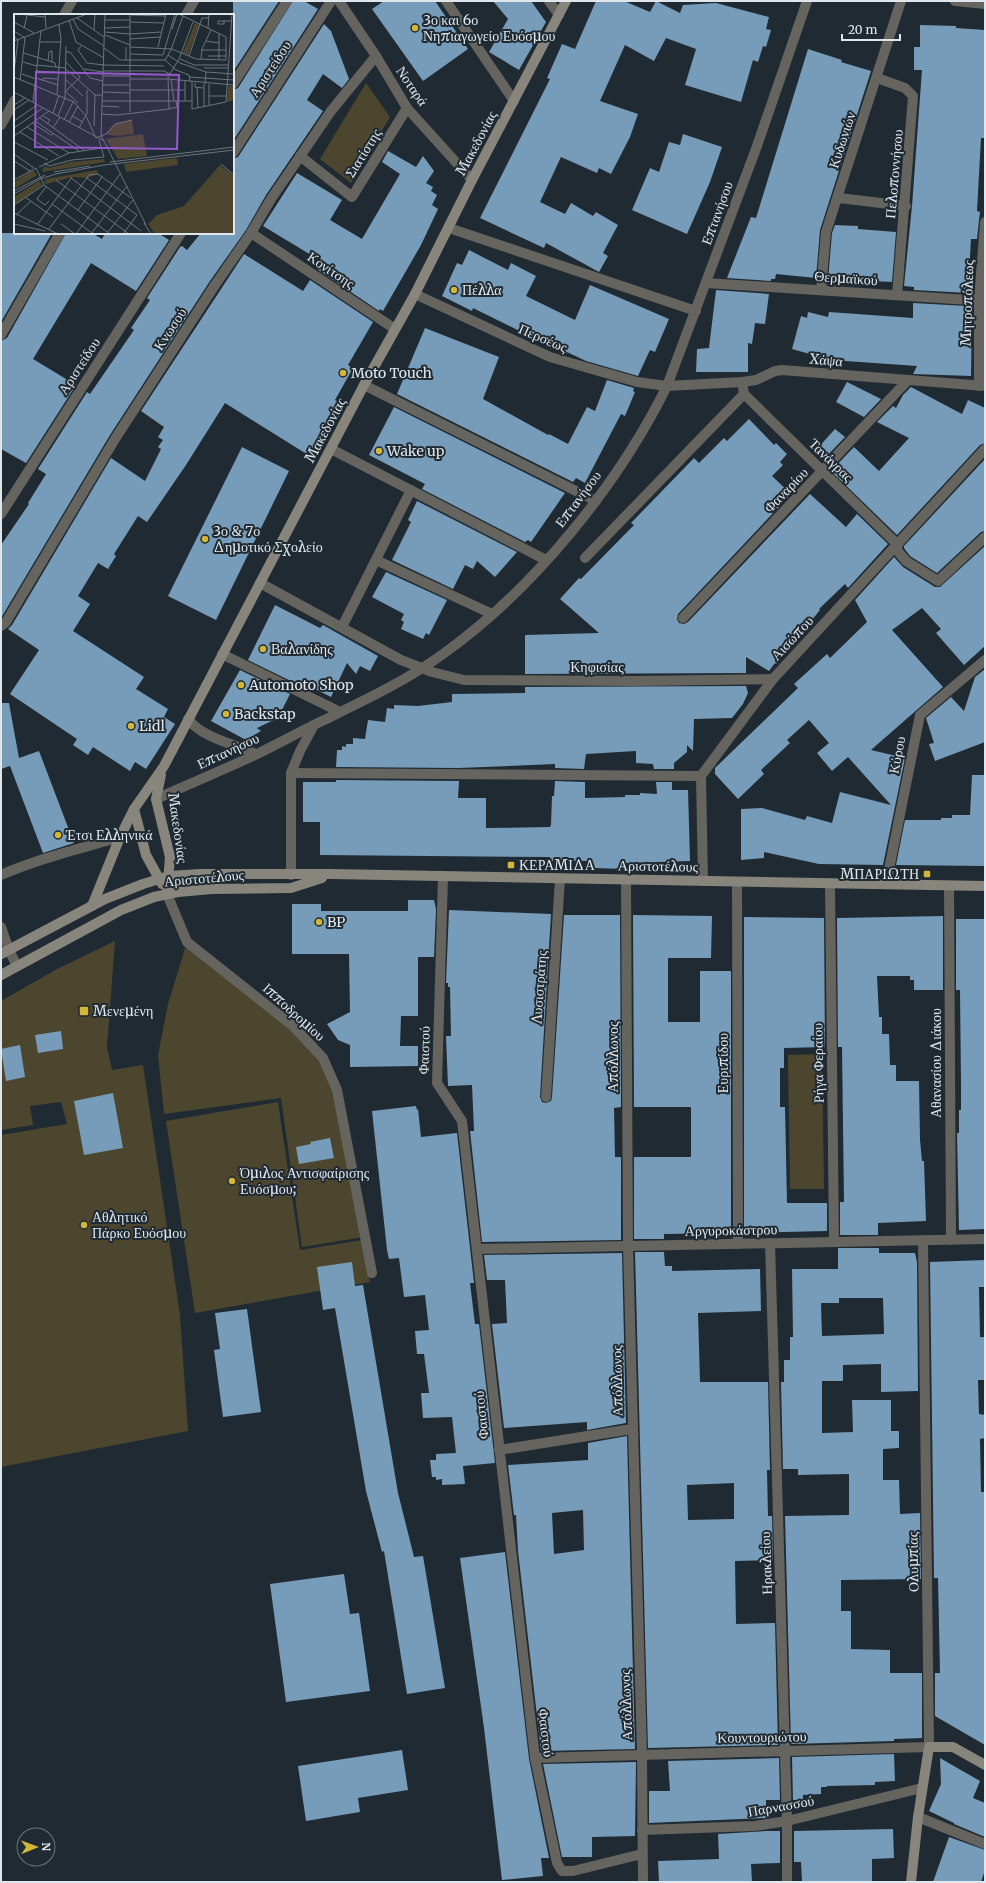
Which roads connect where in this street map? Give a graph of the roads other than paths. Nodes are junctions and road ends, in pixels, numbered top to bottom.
1 (72, 1) edge
2 (194, 1) edge
3 (287, 1) edge
4 (331, 1) edge
5 (339, 1) edge
6 (446, 1) edge
7 (549, 1) edge
8 (566, 1) edge
9 (807, 1) edge
10 (901, 1) edge
11 (955, 1) edge
12 (985, 4) edge
13 (65, 14) edge
14 (187, 14) edge
15 (559, 15) junction
16 (376, 56) junction
17 (877, 78) junction
18 (234, 82) edge
19 (514, 101) junction
20 (14, 102) edge
21 (407, 108) junction
22 (1, 125) edge
23 (234, 151) edge
24 (300, 156) junction
25 (472, 180) junction
26 (839, 198) junction
27 (906, 206) junction
28 (985, 222) edge
29 (449, 228) junction
30 (251, 233) junction
31 (59, 234) edge
32 (177, 234) edge
33 (706, 283) junction
34 (821, 290) junction
35 (415, 294) junction
36 (897, 295) junction
37 (982, 300) edge
38 (696, 311) junction
39 (395, 329) junction
40 (1, 335) edge
41 (908, 380) junction
42 (742, 382) junction
43 (364, 385) junction
44 (667, 386) junction
45 (982, 386) edge
46 (744, 394) junction
47 (331, 449) junction
48 (985, 449) edge
49 (823, 471) junction
50 (411, 490) junction
51 (596, 501) junction
52 (1, 514) edge
53 (985, 537) edge
54 (896, 547) junction
55 (584, 558) dead end
56 (376, 560) junction
57 (546, 560) junction
58 (260, 583) junction
59 (492, 614) junction
60 (683, 618) dead end
61 (1, 626) edge
62 (342, 627) junction
63 (222, 654) junction
64 (985, 660) edge
65 (422, 668) junction
66 (773, 679) junction
67 (340, 712) junction
68 (188, 720) junction
69 (314, 725) junction
70 (256, 754) junction
71 (164, 766) junction
72 (291, 773) junction
73 (701, 776) junction
74 (156, 799) junction
75 (134, 809) junction
76 (120, 837) junction
77 (331, 874) junction
78 (1, 875) edge
79 (291, 875) junction
80 (443, 876) junction
81 (164, 878) junction
82 (560, 879) junction
83 (626, 880) junction
84 (703, 881) junction
85 (737, 882) junction
86 (830, 883) junction
87 (886, 884) junction
88 (949, 886) junction
89 (985, 886) edge
90 (168, 894) junction
91 (92, 906) junction
92 (1, 927) edge
93 (5, 952) edge
94 (17, 966) junction
95 (1, 976) edge
96 (546, 1097) dead end
97 (985, 1239) edge
98 (923, 1240) junction
99 (951, 1240) junction
100 (834, 1242) junction
101 (770, 1243) junction
102 (738, 1244) junction
103 (628, 1246) junction
104 (477, 1249) junction
105 (372, 1274) dead end
106 (632, 1429) junction
107 (499, 1450) junction
108 (929, 1747) junction
109 (785, 1751) junction
110 (642, 1754) junction
111 (534, 1758) junction
112 (985, 1765) edge
113 (922, 1788) junction
114 (918, 1817) junction
115 (787, 1822) junction
116 (642, 1830) junction
117 (985, 1844) edge
118 (642, 1854) junction
119 (642, 1882) edge
120 (787, 1882) edge
121 (911, 1882) edge

1 - 13 street
2 - 14 street
3 - 18 street
4 - 23 street, Αριστείδου
5 - 16 street, Νοταρά
6 - 19 street
7 - 15 street
8 - 15 street, Μακεδονίας
9 - 33 street, Επτανήσου
10 - 17 street, Κυδωνιών
11 - 12 street
15 - 19 street, Μακεδονίας
16 - 21 street, Νοταρά
16 - 24 street, Κνωσού
17 - 26 street, Κυδωνιών
17 - 27 street, Πελοποννήσου
19 - 25 street, Μακεδονίας
20 - 22 street
21 - 24 street, Σιατίστης
21 - 25 street, Νοταρά
24 - 30 street, Κνωσού
25 - 29 street, Μακεδονίας
26 - 27 street
26 - 34 street, Κυδωνιών
27 - 36 street, Πελοποννήσου
28 - 37 street, Μητροπόλεως
29 - 35 street, Μακεδονίας
29 - 38 street
30 - 39 street, Κονίτσης
30 - 61 street, Κνωσού
31 - 40 street
32 - 52 street, Αριστείδου
33 - 34 street, Θερμαϊκού
33 - 38 street, Επτανήσου
34 - 36 street, Θερμαϊκού
35 - 39 street, Μακεδονίας
35 - 44 street, Περσέως
36 - 37 street, Θερμαϊκού
37 - 45 street, Μητροπόλεως
38 - 44 street, Επτανήσου
39 - 43 street, Μακεδονίας
41 - 42 street, Χάψα
41 - 45 street, Χάψα
41 - 49 street, Φαναρίου
42 - 44 street, Χάψα
42 - 46 street
43 - 47 street, Μακεδονίας
43 - 51 street
44 - 51 street, Επτανήσου
46 - 49 street, Τανάγρας
46 - 55 street
47 - 50 street
47 - 58 street, Μακεδονίας
48 - 54 street, Αισώπου
49 - 54 street, Τανάγρας
49 - 60 street, Φαναρίου
50 - 56 street
50 - 57 street
51 - 57 street, Επτανήσου
53 - 54 street, Τανάγρας
54 - 66 street, Αισώπου
56 - 59 street
56 - 62 street
57 - 59 street, Επτανήσου
58 - 62 street, Κηφισίας
58 - 63 street, Μακεδονίας
59 - 65 street, Επτανήσου
62 - 65 street, Κηφισίας
63 - 67 street
63 - 68 street, Μακεδονίας
64 - 87 street, Κύρου
65 - 66 street, Κηφισίας
65 - 67 street, Επτανήσου
66 - 73 street, Αισώπου
67 - 69 street, Επτανήσου
68 - 70 street
68 - 71 street, Μακεδονίας
69 - 70 street, Επτανήσου
69 - 72 street
70 - 74 street, Επτανήσου
71 - 74 street, Μακεδονίας
71 - 75 street, Μακεδονίας
72 - 73 street
72 - 79 street
73 - 84 street
74 - 75 street, Επτανήσου
74 - 81 street, Μακεδονίας
75 - 76 street
75 - 81 street, Μακεδονίας
76 - 78 street
76 - 91 street
77 - 79 street, Αριστοτέλους
77 - 80 street, Αριστοτέλους
77 - 90 street, Αριστοτέλους
79 - 81 street, Αριστοτέλους
80 - 82 street, Αριστοτέλους
80 - 104 street, Φαιστού
81 - 90 street, Μακεδονίας
81 - 91 street, Αριστοτέλους
82 - 83 street, Αριστοτέλους
82 - 96 street, Λυσιστράτης
83 - 84 street, Αριστοτέλους
83 - 103 street, Απόλλωνος
84 - 85 street, Αριστοτέλους
85 - 86 street, Αριστοτέλους
85 - 102 street, Ευριπίδου
86 - 87 street, Αριστοτέλους
86 - 100 street, Ρήγα Φεραίου
87 - 88 street, Αριστοτέλους
88 - 89 street, Αριστοτέλους
88 - 99 street, Αθανασίου Διάκου
90 - 94 street, Αριστοτέλους
90 - 105 street, Ιπποδρομίου
91 - 93 street, Αριστοτέλους
92 - 93 street
93 - 94 street
94 - 95 street, Αριστοτέλους
97 - 99 street, Αργυροκάστρου
98 - 99 street, Αργυροκάστρου
98 - 100 street, Αργυροκάστρου
98 - 108 street, Ολυμπίας
100 - 101 street, Αργυροκάστρου
101 - 102 street, Αργυροκάστρου
101 - 109 street, Ηρακλείου
102 - 103 street, Αργυροκάστρου
103 - 104 street, Αργυροκάστρου
103 - 106 street, Απόλλωνος
104 - 107 street, Φαιστού
106 - 107 street
106 - 110 street, Απόλλωνος
107 - 111 street, Φαιστού
108 - 109 street, Κουντουριώτου
108 - 112 street, Κουντουριώτου
108 - 113 street, Ολυμπίας
109 - 110 street, Κουντουριώτου
109 - 115 street, Ηρακλείου
110 - 111 street, Κουντουριώτου
110 - 116 street, Απόλλωνος
111 - 118 street, Φαιστού
113 - 114 street, Ολυμπίας
113 - 115 street, Παρνασσού
114 - 117 street
114 - 121 street, Ολυμπίας
115 - 116 street, Παρνασσού
115 - 120 street, Ηρακλείου
116 - 118 street, Απόλλωνος
118 - 119 street, Απόλλωνος

